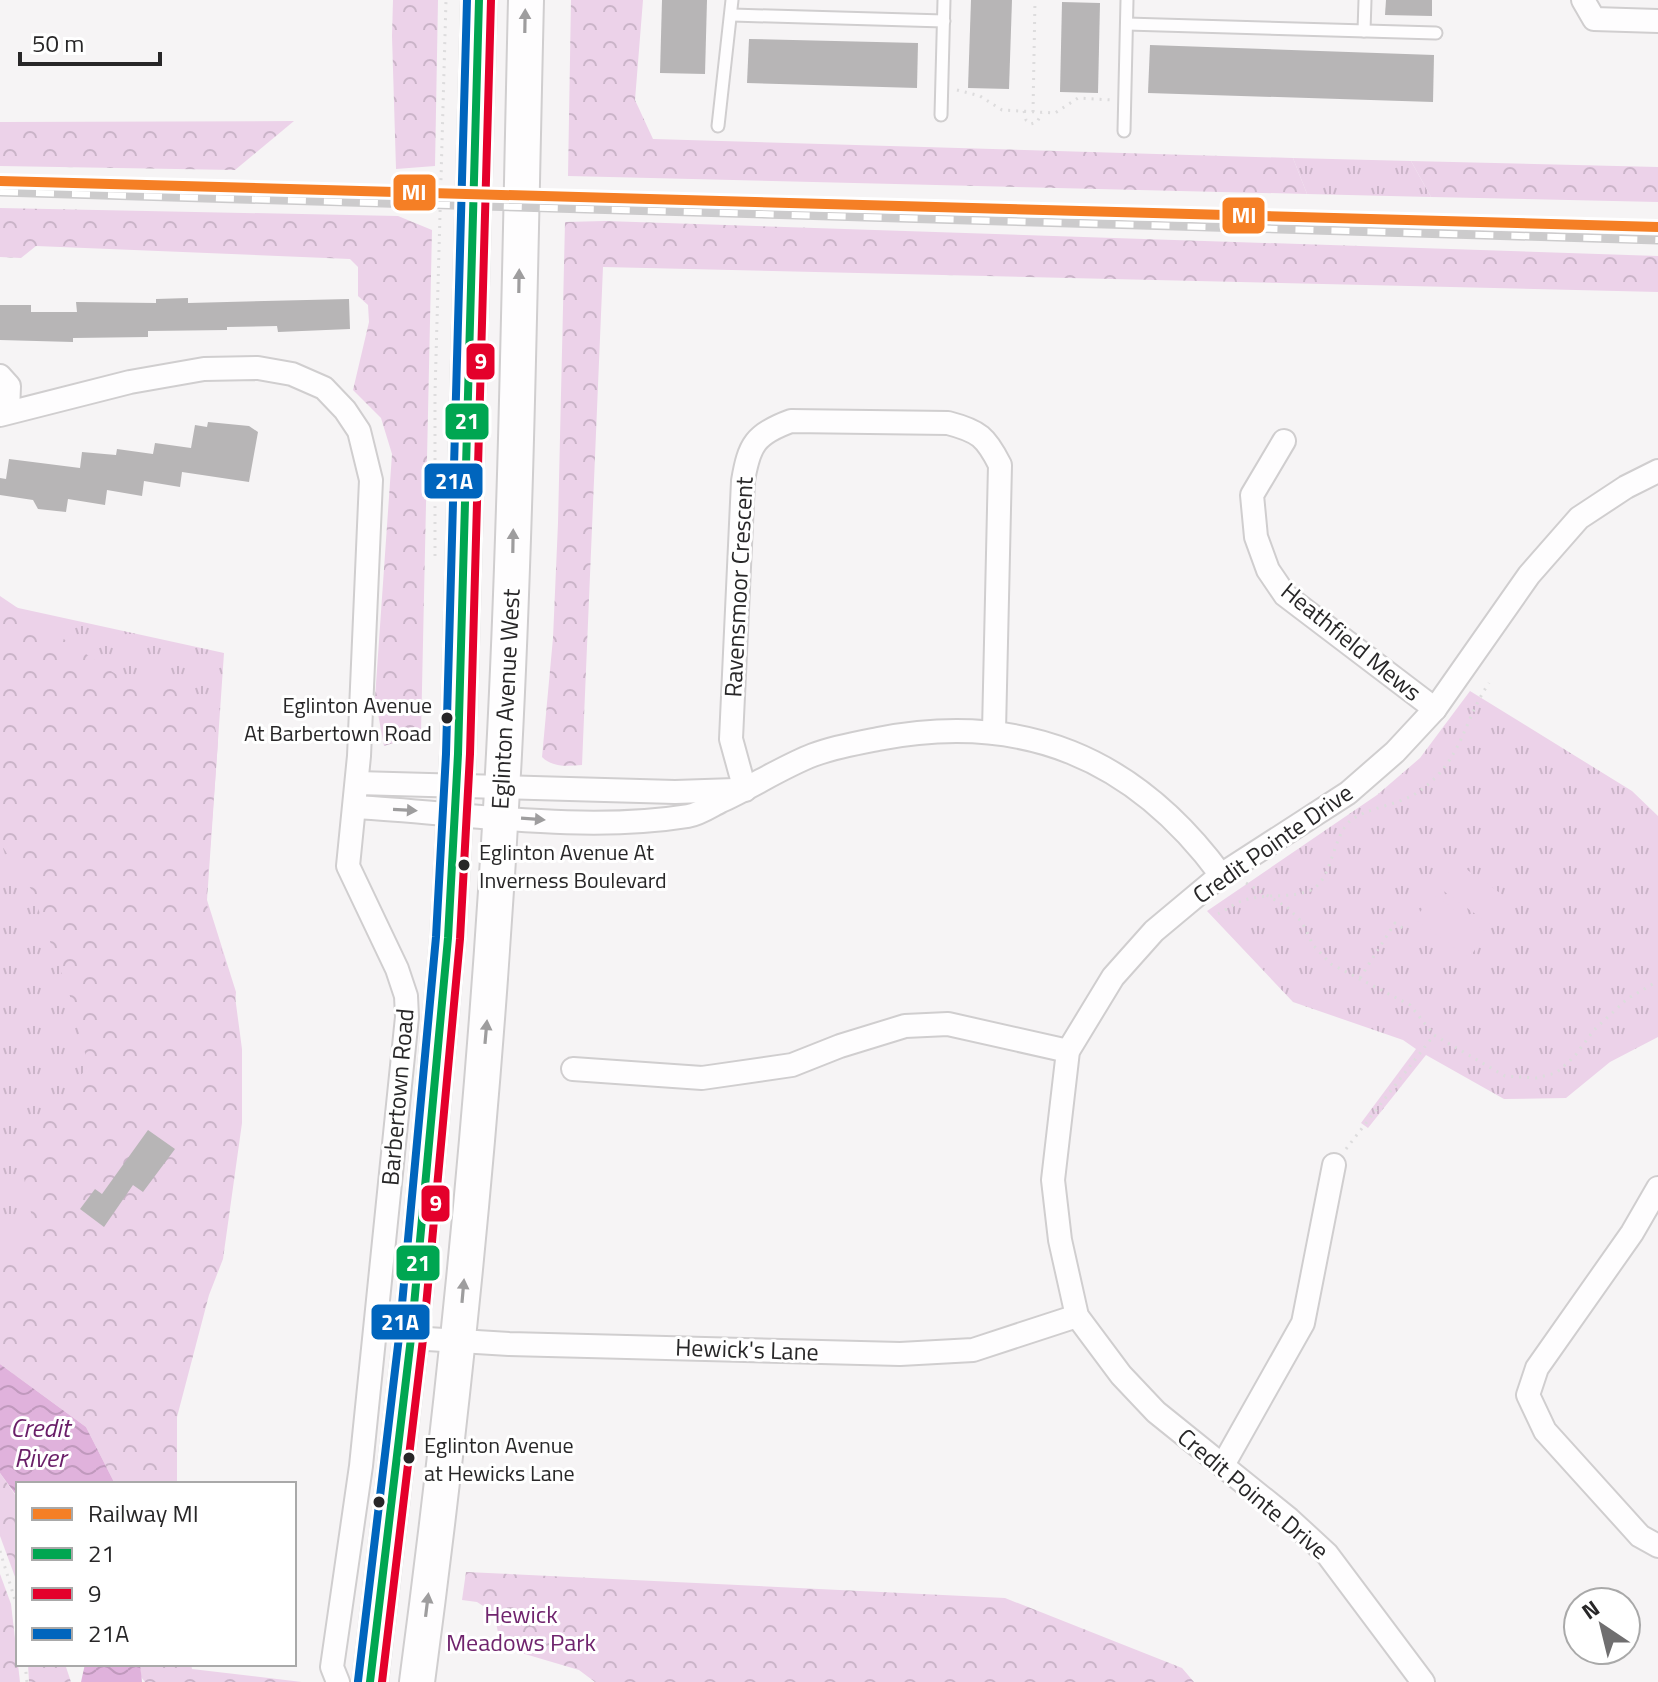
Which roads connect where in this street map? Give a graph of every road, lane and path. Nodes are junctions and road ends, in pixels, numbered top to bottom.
1 (446, 0) edge
2 (479, 0) edge
3 (526, 0) edge
4 (732, 0) edge
5 (944, 0) edge
6 (1035, 0) edge
7 (1127, 0) edge
8 (1365, 0) edge
9 (1583, 0) edge
10 (732, 15) junction
11 (944, 21) junction
12 (1658, 21) edge
13 (1127, 24) junction
14 (1364, 31) junction
15 (1436, 33) dead end
16 (942, 85) junction
17 (1125, 101) junction
18 (1024, 111) junction
19 (1033, 112) junction
20 (1042, 112) junction
21 (941, 115) dead end
22 (718, 126) dead end
23 (1124, 131) dead end
24 (0, 376) edge
25 (4, 413) edge
26 (1284, 441) dead end
27 (1658, 471) edge
28 (435, 568) dead end
29 (1489, 683) dead end
30 (1435, 709) junction
31 (994, 731) junction
32 (357, 783) junction
33 (745, 790) junction
34 (456, 800) junction
35 (502, 802) junction
36 (356, 807) junction
37 (1232, 878) junction
38 (1267, 897) junction
39 (1218, 914) dead end
40 (1404, 929) dead end
41 (1359, 978) junction
42 (1658, 981) edge
43 (1434, 1035) junction
44 (1068, 1051) junction
45 (573, 1069) dead end
46 (1334, 1165) joint
47 (1658, 1188) edge
48 (1077, 1316) junction
49 (411, 1338) junction
50 (458, 1341) junction
51 (1223, 1465) junction
52 (1658, 1546) edge
53 (0, 1551) edge
54 (16, 1603) edge
55 (338, 1682) edge
56 (370, 1682) edge
57 (417, 1682) edge
58 (1423, 1682) edge

1 - 28 path
2 - 34 main road, Eglinton Avenue West
35 -> 3 main road, Eglinton Avenue West
4 - 10 lane
5 - 11 lane
6 - 19 path
7 - 13 lane
8 - 14 lane
9 - 12 street
10 - 11 lane
10 - 22 lane
11 - 16 lane
13 - 14 lane
13 - 17 lane
14 - 15 lane
16 - 18 path
16 - 21 lane
17 - 20 path
17 - 23 lane
18 - 19 path
18 - 20 path
19 - 20 path
24 - 25 street
25 - 32 street, Barbertown Road
26 - 30 street, Heathfield Mews
27 - 30 street, Credit Pointe Drive
29 - 38 path
30 - 37 street, Credit Pointe Drive
31 - 33 street
31 - 33 street, Ravensmoor Crescent
31 - 37 street
32 - 34 street
32 - 36 street, Barbertown Road
33 - 35 street
35 -> 33 street
34 - 35 street
36 -> 34 street
34 - 49 main road, Eglinton Avenue West
50 -> 35 main road, Eglinton Avenue West
36 - 55 street, Barbertown Road
37 - 38 path
37 - 44 street, Credit Pointe Drive
38 - 39 path
38 - 41 path
40 - 41 path
41 - 43 path
42 - 43 path
43 - 46 path
44 - 45 street
44 - 48 street, Credit Pointe Drive
46 - 51 street
47 - 52 street
48 - 50 street, Hewick's Lane
48 - 51 street, Credit Pointe Drive
49 - 50 street, Hewick's Lane
49 - 56 main road, Eglinton Avenue West
57 -> 50 main road, Eglinton Avenue West
51 - 58 street, Credit Pointe Drive
53 - 54 path

